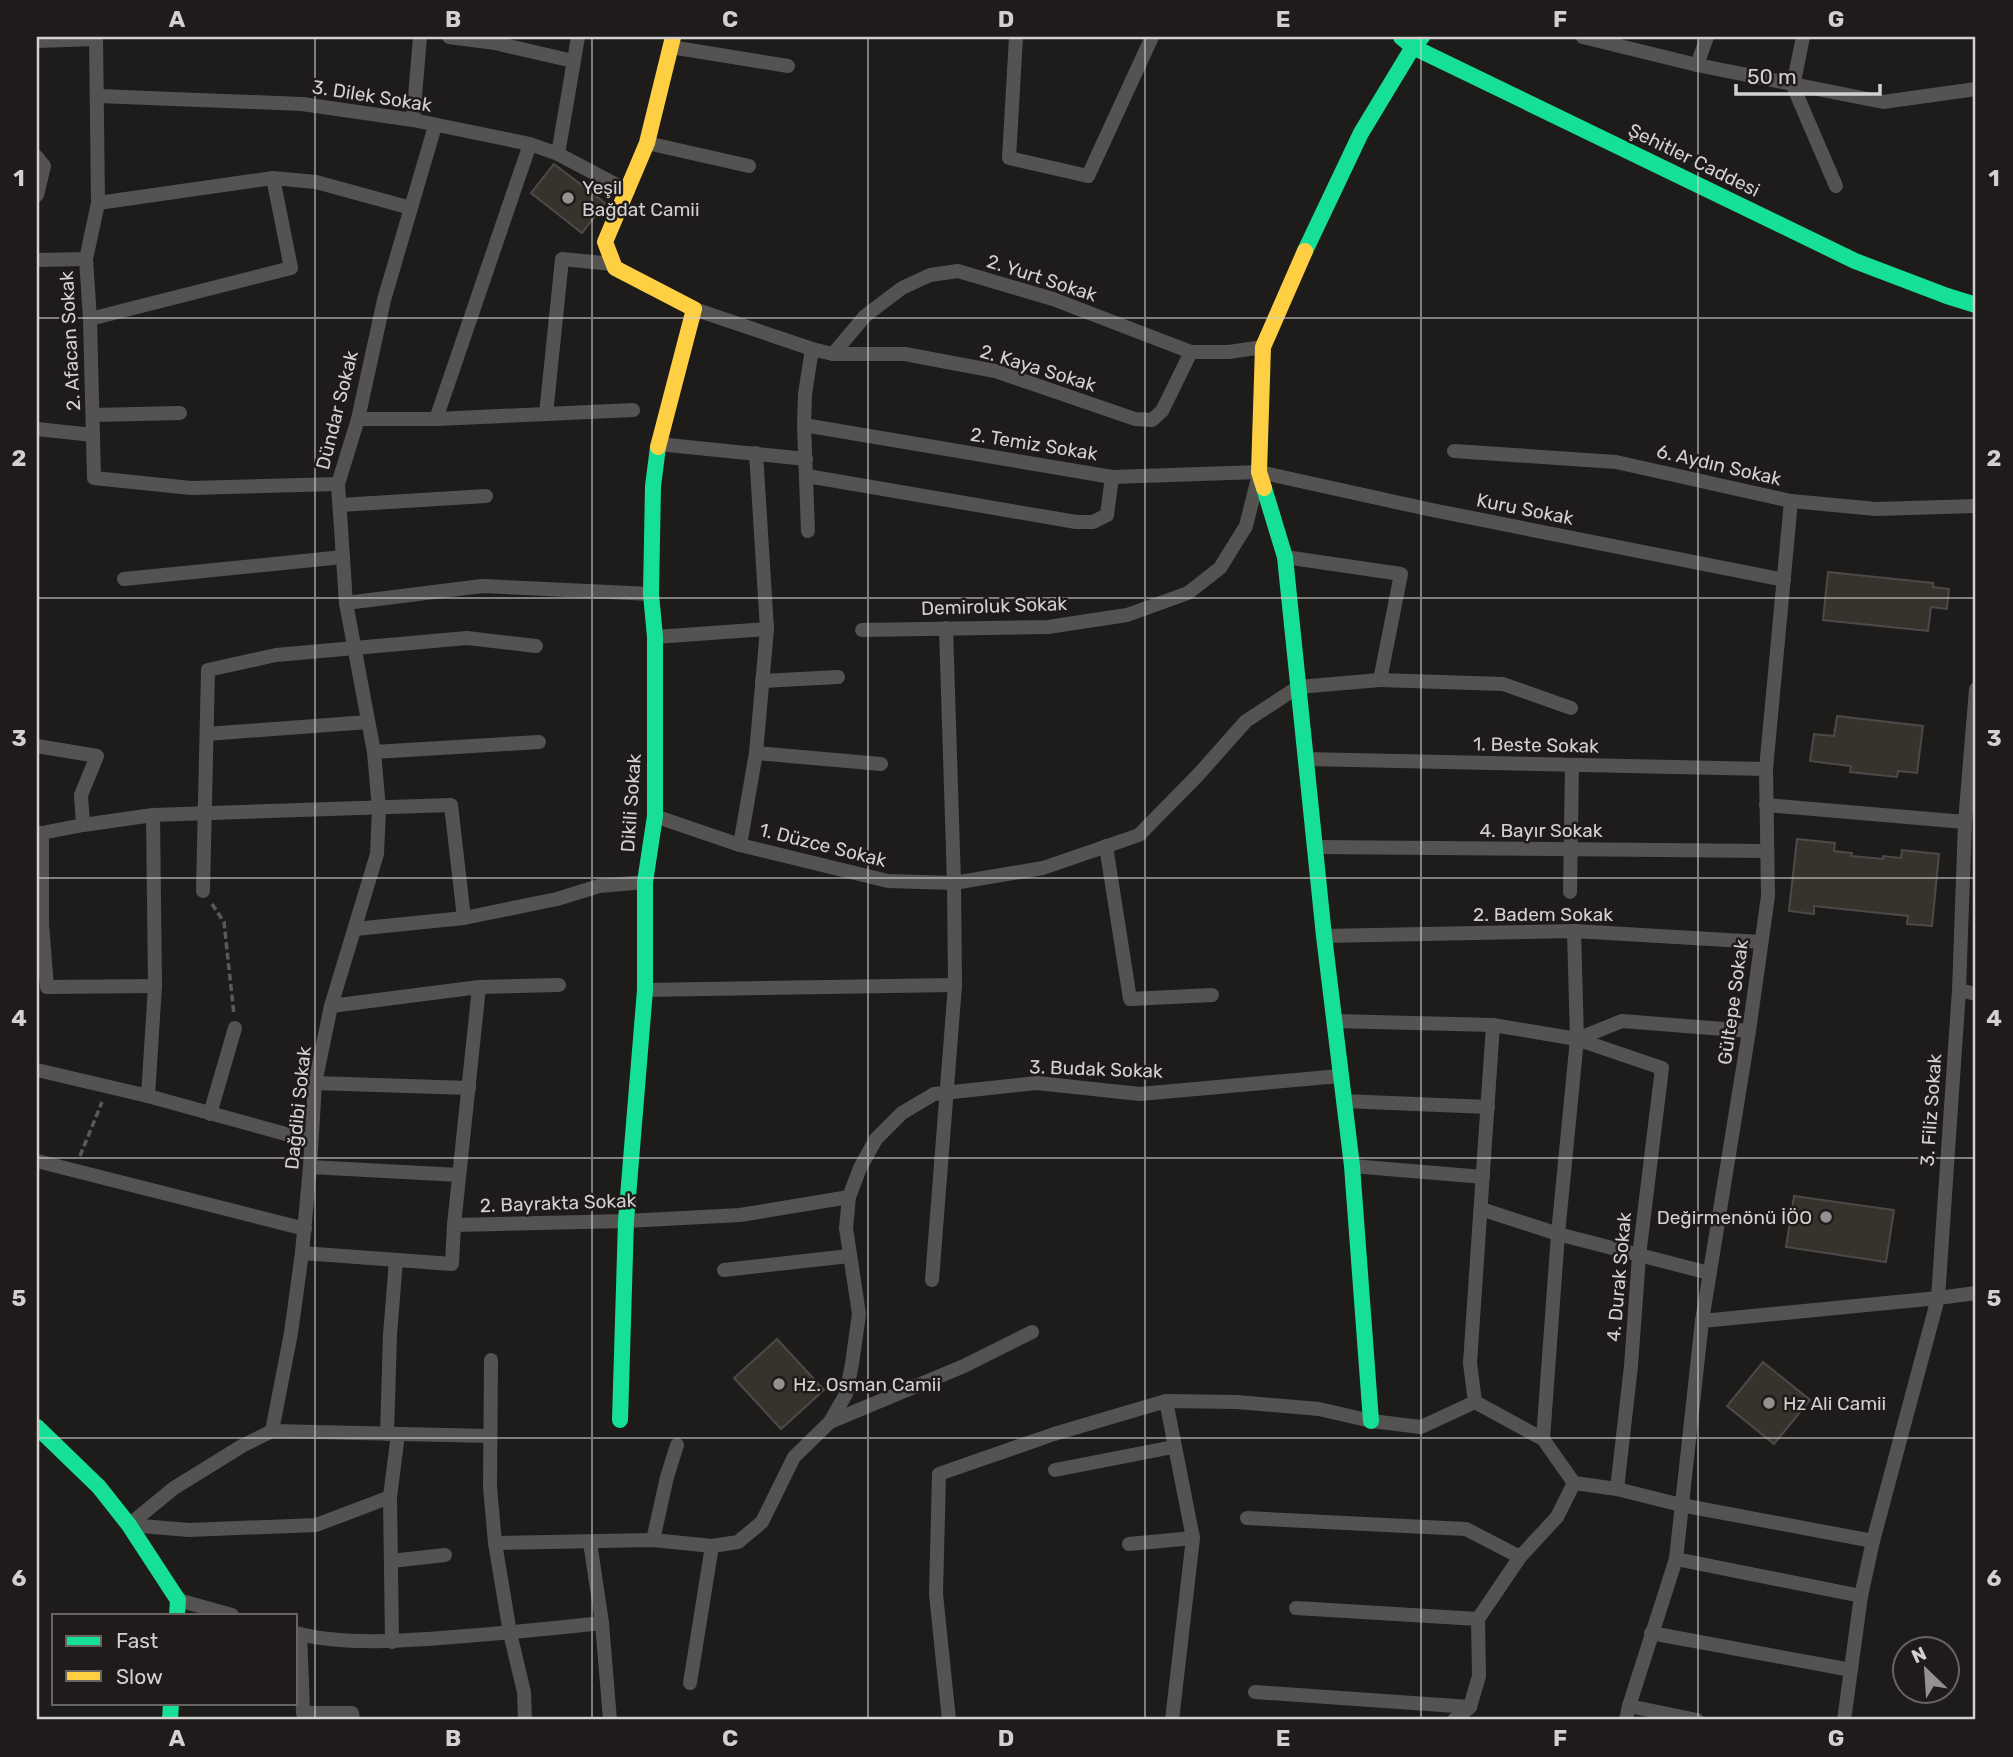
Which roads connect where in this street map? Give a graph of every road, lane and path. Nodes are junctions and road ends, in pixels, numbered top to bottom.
1 (420, 37) edge
2 (449, 37) edge
3 (578, 37) edge
4 (1016, 37) edge
5 (1152, 37) edge
6 (1583, 37) edge
7 (1707, 37) edge
8 (1803, 37) edge
9 (96, 38) edge
10 (1412, 40) edge
11 (37, 41) edge
12 (1618, 41) edge
13 (672, 42) edge
14 (573, 61) junction
15 (1697, 65) junction
16 (788, 66) dead end
17 (1793, 86) junction
18 (1976, 89) edge
19 (98, 96) junction
20 (413, 120) junction
21 (435, 126) junction
22 (530, 144) junction
23 (647, 144) junction
24 (558, 154) junction
25 (37, 157) edge
26 (749, 166) dead end
27 (273, 178) junction
28 (1836, 186) dead end
29 (628, 191) junction
30 (37, 195) edge
31 (98, 203) junction
32 (411, 208) junction
33 (86, 259) junction
34 (37, 261) edge
35 (613, 264) junction
36 (1976, 304) edge
37 (694, 309) junction
38 (90, 318) junction
39 (1263, 347) junction
40 (812, 349) junction
41 (1191, 352) junction
42 (833, 354) junction
43 (633, 410) dead end
44 (180, 413) dead end
45 (546, 414) junction
46 (93, 415) junction
47 (358, 419) junction
48 (436, 419) junction
49 (804, 425) junction
50 (37, 429) edge
51 (93, 435) junction
52 (657, 444) junction
53 (1454, 451) dead end
54 (756, 453) junction
55 (806, 459) junction
56 (1259, 472) junction
57 (807, 477) junction
58 (1112, 477) junction
59 (338, 484) junction
60 (486, 496) dead end
61 (1791, 501) junction
62 (340, 505) junction
63 (1976, 506) edge
64 (808, 531) dead end
65 (344, 557) junction
66 (1285, 557) junction
67 (124, 579) dead end
68 (1784, 580) junction
69 (651, 594) junction
70 (346, 603) junction
71 (946, 628) junction
72 (767, 629) junction
73 (862, 630) dead end
74 (654, 637) junction
75 (536, 646) dead end
76 (355, 649) junction
77 (838, 677) dead end
78 (1380, 680) junction
79 (762, 681) junction
80 (1298, 687) junction
81 (1976, 689) edge
82 (1571, 708) dead end
83 (368, 722) junction
84 (207, 734) junction
85 (539, 742) dead end
86 (37, 746) edge
87 (373, 752) junction
88 (756, 753) junction
89 (1305, 759) junction
90 (881, 764) dead end
91 (1572, 765) junction
92 (1766, 769) junction
93 (1766, 805) junction
94 (379, 809) junction
95 (205, 812) junction
96 (153, 815) junction
97 (655, 816) junction
98 (1965, 822) junction
99 (83, 825) junction
100 (40, 833) edge
101 (740, 845) junction
102 (1106, 846) junction
103 (1314, 847) junction
104 (1570, 849) junction
105 (1767, 850) junction
106 (645, 882) junction
107 (954, 883) junction
108 (203, 891) joint
109 (1570, 892) dead end
110 (464, 918) junction
111 (39, 925) edge
112 (355, 929) junction
113 (1574, 931) junction
114 (1324, 936) junction
115 (1761, 942) junction
116 (559, 985) dead end
117 (955, 985) junction
118 (155, 986) junction
119 (479, 987) junction
120 (645, 990) junction
121 (1959, 990) junction
122 (1976, 994) edge
123 (1212, 995) dead end
124 (331, 1006) junction
125 (1334, 1021) junction
126 (1493, 1025) junction
127 (235, 1028) joint
128 (1749, 1031) junction
129 (1577, 1039) junction
130 (37, 1070) edge
131 (1340, 1076) junction
132 (315, 1083) junction
133 (108, 1087) junction
134 (469, 1088) junction
135 (940, 1094) junction
136 (148, 1097) junction
137 (1343, 1101) junction
138 (1488, 1107) junction
139 (210, 1114) junction
140 (311, 1141) junction
141 (37, 1161) edge
142 (1352, 1166) junction
143 (310, 1167) junction
144 (75, 1170) junction
145 (459, 1175) junction
146 (1483, 1177) junction
147 (849, 1197) junction
148 (1481, 1209) junction
149 (626, 1221) junction
150 (454, 1225) junction
151 (305, 1229) junction
152 (1558, 1234) junction
153 (302, 1253) junction
154 (849, 1256) junction
155 (1639, 1256) junction
156 (396, 1260) junction
157 (724, 1270) dead end
158 (1709, 1273) junction
159 (932, 1280) dead end
160 (1976, 1293) edge
161 (1938, 1297) junction
162 (1702, 1321) junction
163 (1032, 1332) dead end
164 (491, 1360) dead end
165 (1166, 1401) junction
166 (1475, 1402) junction
167 (620, 1420) dead end
168 (830, 1422) junction
169 (1371, 1422) junction
170 (37, 1427) edge
171 (272, 1431) junction
172 (392, 1434) junction
173 (489, 1436) junction
174 (1543, 1439) junction
175 (677, 1445) dead end
176 (1173, 1447) junction
177 (1055, 1470) dead end
178 (1574, 1483) junction
179 (1617, 1489) junction
180 (390, 1497) junction
181 (1681, 1505) junction
182 (1247, 1518) dead end
183 (129, 1525) junction
184 (1193, 1538) junction
185 (653, 1540) junction
186 (1873, 1541) junction
187 (590, 1542) junction
188 (495, 1543) junction
189 (1129, 1544) dead end
190 (712, 1546) junction
191 (445, 1555) dead end
192 (1520, 1558) junction
193 (1676, 1559) junction
194 (391, 1561) junction
195 (1861, 1596) junction
196 (177, 1608) edge
197 (1296, 1608) dead end
198 (224, 1614) edge
199 (1478, 1619) junction
200 (602, 1623) junction
201 (510, 1633) junction
202 (1651, 1633) junction
203 (298, 1634) edge
204 (392, 1642) junction
205 (1851, 1670) junction
206 (299, 1681) edge
207 (690, 1683) dead end
208 (1255, 1692) dead end
209 (1470, 1707) junction
210 (1628, 1713) edge
211 (303, 1717) edge
212 (353, 1720) edge
213 (525, 1720) edge
214 (610, 1720) edge
215 (949, 1720) edge
216 (1172, 1720) edge
217 (1454, 1720) edge
218 (1698, 1720) edge
219 (1844, 1720) edge

1 - 20 street
2 - 14 street
3 - 14 street
4 - 5 street
6 - 12 street
7 - 15 street
8 - 17 street
9 - 11 street
9 - 19 street, 2. Afacan Sokak
10 - 36 street, Şehitler Caddesi
10 - 39 street
12 - 15 street
13 - 16 street
13 - 23 street
14 - 24 street
15 - 17 street
17 - 18 street
17 - 28 street
19 - 20 street, 3. Dilek Sokak
19 - 31 street, 2. Afacan Sokak
20 - 21 street, 3. Dilek Sokak
21 - 22 street, 3. Dilek Sokak
21 - 32 street, Dündar Sokak
22 - 24 street, 3. Dilek Sokak
22 - 48 street
23 - 26 street
23 - 29 street
24 - 29 street, 3. Dilek Sokak
25 - 30 street
27 - 31 street
27 - 32 street
27 - 38 street
29 - 35 street
31 - 33 street, 2. Afacan Sokak
32 - 47 street, Dündar Sokak
33 - 34 street
33 - 38 street, 2. Afacan Sokak
35 - 37 street
35 - 45 street
37 - 40 street
37 - 52 street, Dikili Sokak
38 - 46 street, 2. Afacan Sokak
39 - 41 street, 2. Yurt Sokak
39 - 56 street
40 - 42 street
40 - 49 street
41 - 42 street, 2. Yurt Sokak
41 - 42 street, 2. Kaya Sokak
43 - 45 street
44 - 46 street
45 - 48 street
46 - 51 street, 2. Afacan Sokak
47 - 48 street
47 - 59 street, Dündar Sokak
49 - 55 street
49 - 58 street, 2. Temiz Sokak
50 - 51 street
51 - 59 street, 2. Afacan Sokak
52 - 54 street
52 - 69 street, Dikili Sokak
53 - 61 street, 6. Aydın Sokak
54 - 55 street
54 - 72 street
55 - 57 street
56 - 58 street, 2. Temiz Sokak
56 - 66 street
56 - 68 street, Kuru Sokak
56 - 71 street, Demiroluk Sokak
57 - 58 street
57 - 64 street
59 - 62 street, Dündar Sokak
60 - 62 street
61 - 63 street, 6. Aydın Sokak
61 - 68 street, Gültepe Sokak
62 - 65 street, Dündar Sokak
65 - 67 street
65 - 70 street, Dündar Sokak
66 - 78 street
66 - 80 street
68 - 92 street, Gültepe Sokak
69 - 70 street
69 - 74 street, Dikili Sokak
70 - 76 street, Dündar Sokak
71 - 73 street, Demiroluk Sokak
71 - 107 street
72 - 74 street
72 - 79 street
74 - 97 street, Dikili Sokak
75 - 76 street
76 - 83 street, Dündar Sokak
76 - 84 street
77 - 79 street
78 - 80 street
78 - 82 street
79 - 88 street
80 - 89 street
80 - 102 street, 1. Düzce Sokak
81 - 98 street, 3. Filiz Sokak
83 - 84 street
83 - 87 street, Dündar Sokak
84 - 95 street
85 - 87 street
86 - 99 street
87 - 94 street, Dağdibi Sokak
88 - 90 street
88 - 101 street
89 - 91 street, 1. Beste Sokak
89 - 103 street
91 - 92 street, 1. Beste Sokak
91 - 104 street
92 - 93 street, Gültepe Sokak
93 - 98 street
93 - 105 street, Gültepe Sokak
94 - 95 street
94 - 110 street
94 - 112 street, Dağdibi Sokak
95 - 96 street
95 - 108 street
96 - 99 street
96 - 118 street
97 - 101 street, 1. Düzce Sokak
97 - 106 street, Dikili Sokak
98 - 121 street, 3. Filiz Sokak
99 - 100 street
100 - 111 street
101 - 107 street, 1. Düzce Sokak
102 - 107 street, 1. Düzce Sokak
102 - 123 street
103 - 104 street, 4. Bayır Sokak
103 - 114 street
104 - 105 street, 4. Bayır Sokak
104 - 109 street
105 - 115 street, Gültepe Sokak
106 - 110 street
106 - 120 street, Dikili Sokak
107 - 117 street
108 - 127 path
110 - 112 street
111 - 118 street
112 - 124 street, Dağdibi Sokak
113 - 114 street, 2. Badem Sokak
113 - 115 street, 2. Badem Sokak
113 - 129 street
114 - 125 street
115 - 128 street, Gültepe Sokak
116 - 119 street
117 - 120 street
117 - 135 street
118 - 136 street
119 - 124 street
119 - 134 street
120 - 149 street, Dikili Sokak
121 - 122 street
121 - 161 street, 3. Filiz Sokak
124 - 132 street, Dağdibi Sokak
125 - 126 street
125 - 131 street
126 - 129 street
126 - 138 street
127 - 139 street
128 - 129 street
128 - 158 street, Gültepe Sokak
129 - 152 street
129 - 155 street, 4. Durak Sokak
130 - 133 street
131 - 135 street, 3. Budak Sokak
131 - 137 street
132 - 134 street
132 - 140 street, Dağdibi Sokak
133 - 136 street
133 - 144 path
134 - 145 street
135 - 147 street
135 - 159 street
136 - 139 street
137 - 138 street
137 - 142 street
138 - 146 street
139 - 140 street
140 - 143 street, Dağdibi Sokak
141 - 144 street
142 - 146 street
142 - 169 street
143 - 145 street
143 - 151 street, Dağdibi Sokak
144 - 151 street
145 - 150 street
146 - 148 street
147 - 149 street, 2. Bayrakta Sokak
147 - 154 street
148 - 152 street
148 - 166 street
149 - 150 street, 2. Bayrakta Sokak
149 - 167 street, Dikili Sokak
150 - 156 street, 2. Bayrakta Sokak
151 - 153 street, Dağdibi Sokak
152 - 155 street
152 - 174 street
153 - 156 street, 2. Bayrakta Sokak
153 - 171 street, Dağdibi Sokak
154 - 157 street
154 - 168 street
155 - 158 street
155 - 179 street, 4. Durak Sokak
156 - 172 street
158 - 162 street, Gültepe Sokak
160 - 161 street
161 - 162 street
161 - 186 street, 3. Filiz Sokak
162 - 181 street, Gültepe Sokak
163 - 168 street
164 - 173 street
165 - 169 street
165 - 176 street
165 - 215 street
166 - 169 street
166 - 174 street
168 - 190 street
170 - 183 street
171 - 172 street
171 - 183 street
172 - 173 street
172 - 180 street
173 - 188 street
174 - 178 street
175 - 185 street
176 - 177 street
176 - 184 street
178 - 179 street
178 - 192 street
179 - 181 street
180 - 183 street
180 - 194 street
181 - 186 street
181 - 193 street, Gültepe Sokak
182 - 192 street
183 - 196 street
184 - 189 street
184 - 216 street
185 - 187 street
185 - 190 street
186 - 195 street, 3. Filiz Sokak
187 - 188 street
187 - 200 street
188 - 201 street
190 - 207 street
191 - 194 street
192 - 199 street
193 - 195 street
193 - 202 street, Gültepe Sokak
194 - 204 street
195 - 205 street, 3. Filiz Sokak
196 - 198 street
197 - 199 street
199 - 209 street
200 - 201 street
200 - 214 street
201 - 204 street
201 - 213 street
202 - 205 street
202 - 210 street, Gültepe Sokak
203 - 204 street
203 - 206 street
205 - 219 street, 3. Filiz Sokak
206 - 211 street
208 - 209 street
209 - 217 street
210 - 218 street
211 - 212 street

